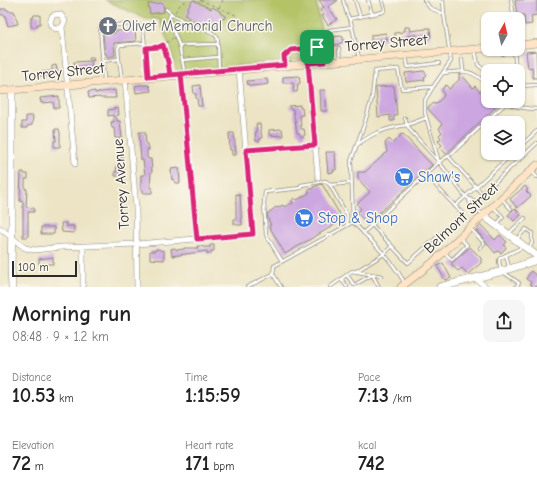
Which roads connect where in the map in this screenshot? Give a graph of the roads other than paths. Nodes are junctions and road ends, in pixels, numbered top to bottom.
1 (343, 0) edge
2 (355, 0) edge
3 (368, 0) edge
4 (382, 0) edge
5 (424, 0) edge
6 (443, 0) edge
7 (511, 0) edge
8 (166, 9) dead end
9 (513, 12) edge
10 (372, 14) junction
11 (444, 14) junction
12 (174, 15) junction
13 (360, 16) junction
14 (349, 19) junction
15 (62, 27) dead end
16 (352, 27) junction
17 (329, 30) dead end
18 (537, 43) edge
19 (144, 44) junction
20 (218, 44) junction
21 (525, 44) edge
22 (179, 45) junction
23 (146, 48) junction
24 (339, 48) dead end
25 (481, 48) edge
26 (474, 49) junction
27 (449, 51) junction
28 (406, 54) junction
29 (218, 57) junction
30 (359, 58) junction
31 (119, 59) junction
32 (462, 59) dead end
33 (183, 60) junction
34 (340, 60) junction
35 (103, 61) junction
36 (324, 62) junction
37 (308, 63) junction
38 (439, 63) dead end
39 (285, 65) junction
40 (481, 67) edge
41 (239, 69) junction
42 (463, 70) junction
43 (219, 71) junction
44 (444, 73) junction
45 (183, 74) junction
46 (170, 75) junction
47 (148, 77) junction
48 (123, 79) junction
49 (481, 80) edge
50 (104, 81) junction
51 (68, 84) junction
52 (525, 85) edge
53 (537, 85) edge
54 (433, 87) junction
55 (12, 90) junction
56 (0, 91) edge
57 (525, 106) edge
58 (499, 108) edge
59 (537, 109) edge
60 (405, 118) dead end
61 (426, 118) junction
62 (407, 125) junction
63 (537, 131) edge
64 (525, 142) edge
65 (537, 143) edge
66 (315, 145) junction
67 (356, 146) junction
68 (246, 150) junction
69 (448, 156) junction
70 (505, 160) edge
71 (440, 162) junction
72 (75, 164) dead end
73 (537, 165) edge
74 (531, 171) junction
75 (426, 175) junction
76 (537, 177) edge
77 (318, 178) dead end
78 (352, 183) junction
79 (330, 184) junction
80 (476, 187) junction
81 (465, 196) junction
82 (501, 198) junction
83 (455, 206) junction
84 (492, 206) junction
85 (511, 209) dead end
86 (483, 215) junction
87 (525, 218) dead end
88 (353, 222) junction
89 (347, 225) junction
90 (372, 225) junction
91 (496, 225) junction
92 (470, 227) junction
93 (0, 228) edge
94 (364, 233) junction
95 (508, 234) junction
96 (12, 236) junction
97 (459, 237) junction
98 (197, 239) junction
99 (516, 240) junction
100 (137, 244) junction
101 (83, 246) junction
102 (392, 246) junction
103 (480, 248) dead end
104 (526, 248) junction
105 (444, 252) junction
106 (384, 254) junction
107 (506, 255) junction
108 (537, 256) edge
109 (537, 260) edge
110 (282, 261) junction
111 (505, 271) junction
112 (354, 272) junction
113 (273, 274) junction
114 (347, 275) junction
115 (373, 275) junction
116 (382, 276) dead end
117 (475, 278) junction
118 (342, 280) junction
119 (353, 286) edge
120 (403, 286) edge
121 (12, 287) edge
122 (84, 287) edge
123 (137, 287) edge
124 (247, 287) edge
125 (281, 287) edge
126 (330, 287) edge
127 (347, 287) edge
128 (379, 287) edge
129 (440, 287) edge
130 (486, 287) edge
131 (516, 287) edge

1 - 14 lane
2 - 13 lane
3 - 10 lane
4 - 10 lane
5 - 11 lane
6 - 11 lane
7 - 9 lane
8 - 12 lane
10 - 13 lane
11 - 27 lane
12 - 20 lane
12 - 22 lane
13 - 14 lane
14 - 16 lane
15 - 51 street
16 - 17 lane
16 - 30 lane
18 - 21 main road
19 - 23 lane
19 - 31 lane
19 - 35 lane
20 - 22 lane
20 - 29 lane
22 - 33 lane
23 - 46 lane
23 - 47 lane
24 - 34 lane
25 - 26 main road, Torrey Street
26 - 27 main road, Torrey Street
26 - 40 lane
27 - 28 main road, Torrey Street
27 - 44 lane
28 - 30 main road, Torrey Street
28 - 38 lane
29 - 33 lane
29 - 43 lane
30 - 34 main road, Torrey Street
31 - 35 lane
31 - 48 lane
32 - 42 lane
33 - 45 lane
34 - 36 main road, Torrey Street
35 - 50 lane
36 - 37 main road, Torrey Street
36 - 39 lane
37 - 39 main road, Torrey Street
37 - 66 street
39 - 41 main road, Torrey Street
41 - 43 main road, Torrey Street
41 - 68 street
42 - 44 lane
42 - 49 lane
43 - 45 main road, Torrey Street
44 - 54 lane
45 - 46 main road, Torrey Street
45 - 98 street
46 - 47 main road, Torrey Street
47 - 48 main road, Torrey Street
48 - 50 main road, Torrey Street
48 - 100 street, Torrey Avenue
50 - 51 main road, Torrey Street
51 - 55 main road, Torrey Street
51 - 72 street
52 - 53 lane
54 - 61 lane
54 - 67 lane
55 - 56 main road, Torrey Street
55 - 96 street
57 - 59 lane
58 - 69 lane
60 - 62 lane
61 - 62 lane
61 - 71 lane
62 - 67 lane
62 - 71 lane
63 - 64 lane
65 - 80 lane
66 - 68 street
66 - 77 street
67 - 78 lane
68 - 98 street
69 - 71 lane
69 - 80 lane
70 - 80 lane
71 - 75 lane
71 - 81 lane
73 - 74 main road, Belmont Street
74 - 76 lane
74 - 82 main road, Belmont Street
75 - 83 lane
75 - 90 lane
78 - 79 lane
78 - 88 lane
79 - 89 lane
79 - 110 lane
80 - 81 lane
81 - 83 lane
81 - 86 lane
82 - 84 main road, Belmont Street
82 - 85 lane
83 - 102 lane
84 - 86 main road, Belmont Street
84 - 91 lane
86 - 91 street
86 - 92 main road, Belmont Street
87 - 95 lane
88 - 89 lane
88 - 94 lane
89 - 110 lane
90 - 94 lane
90 - 102 lane
91 - 95 street
92 - 97 main road, Belmont Street
92 - 103 lane
93 - 96 street
94 - 106 lane
95 - 99 street
96 - 101 street
96 - 121 street
97 - 105 main road, Belmont Street
97 - 105 lane
98 - 100 street
99 - 104 street
99 - 104 lane
100 - 101 street
100 - 123 street, Torrey Avenue
101 - 122 street
102 - 106 lane
104 - 107 lane
104 - 108 street
105 - 120 main road, Belmont Street
106 - 112 lane
106 - 120 lane
107 - 111 lane
107 - 111 lane
109 - 111 street
110 - 113 lane
111 - 117 street
111 - 131 lane
112 - 114 lane
112 - 115 lane
113 - 124 lane
113 - 125 lane
114 - 118 lane
114 - 119 lane
115 - 116 lane
115 - 119 lane
115 - 128 lane
117 - 129 street
117 - 130 street
118 - 126 lane
118 - 127 lane

